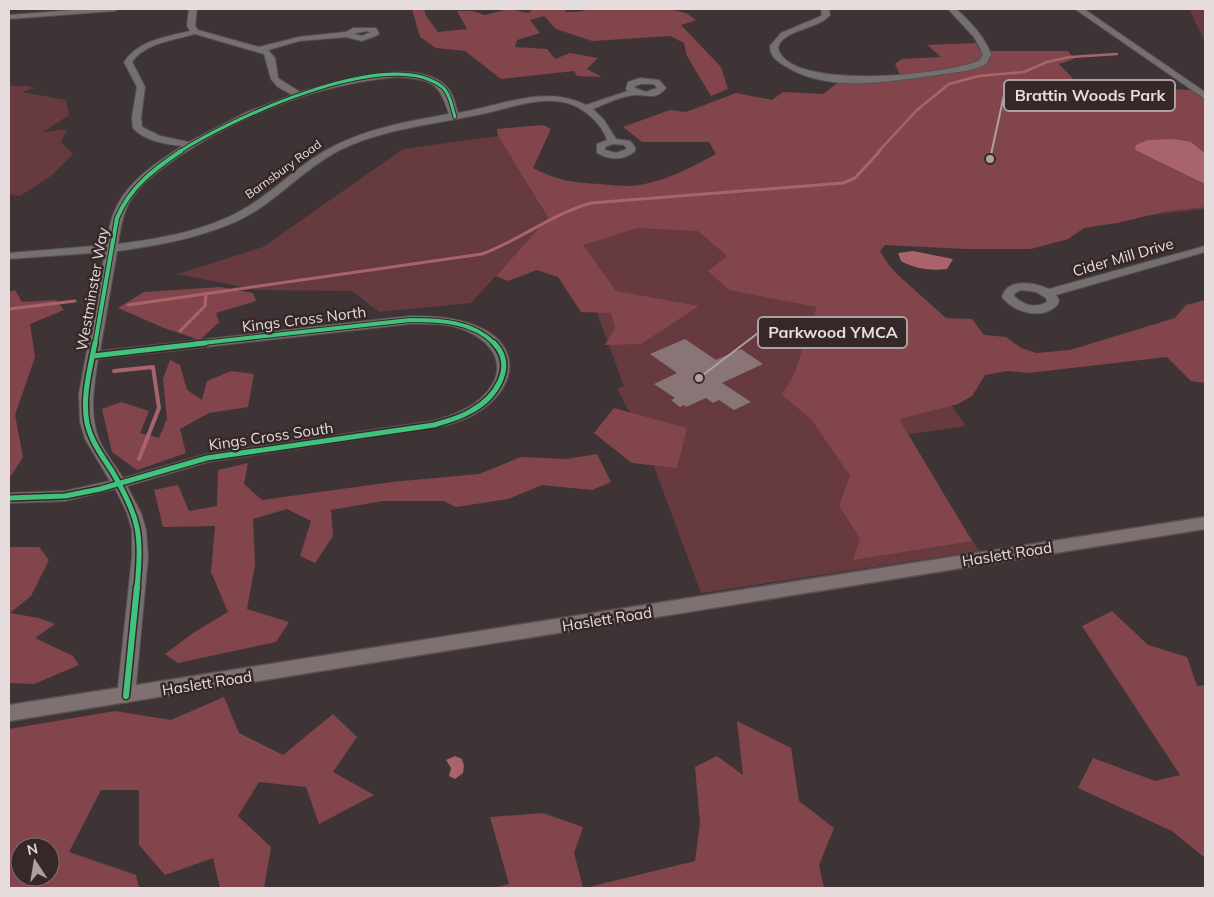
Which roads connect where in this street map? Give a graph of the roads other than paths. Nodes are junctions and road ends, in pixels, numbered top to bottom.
1 (114, 9) edge
2 (192, 9) edge
3 (825, 9) edge
4 (952, 9) edge
5 (1079, 9) edge
6 (9, 16) edge
7 (195, 32) junction
8 (348, 34) dead end
9 (260, 49) junction
10 (635, 92) dead end
11 (300, 95) junction
12 (1205, 96) edge
13 (588, 107) junction
14 (455, 117) junction
15 (612, 141) dead end
16 (191, 145) junction
17 (112, 246) junction
18 (1205, 249) edge
19 (9, 256) edge
20 (1048, 293) dead end
21 (93, 356) junction
22 (504, 359) joint
23 (118, 484) junction
24 (9, 498) edge
25 (1205, 523) edge
26 (126, 696) junction
27 (9, 714) edge

1 - 6 street
2 - 7 street
3 - 4 street
5 - 12 street
7 - 9 street
7 - 16 street
8 - 9 street
9 - 11 street
10 - 13 street
11 - 14 street, Westminster Way
11 - 16 street, Westminster Way
13 - 14 street, Barnsbury Road
13 - 15 street
14 - 17 street, Barnsbury Road
16 - 17 street, Westminster Way
17 - 19 street, Barnsbury Road
17 - 21 street, Westminster Way
18 - 20 street, Cider Mill Drive
21 - 22 street, Kings Cross North
21 - 23 street, Westminster Way
22 - 23 street, Kings Cross South
23 - 24 street, Kings Cross South
23 - 26 street, Westminster Way
25 - 26 main road, Haslett Road
26 - 27 main road, Haslett Road

